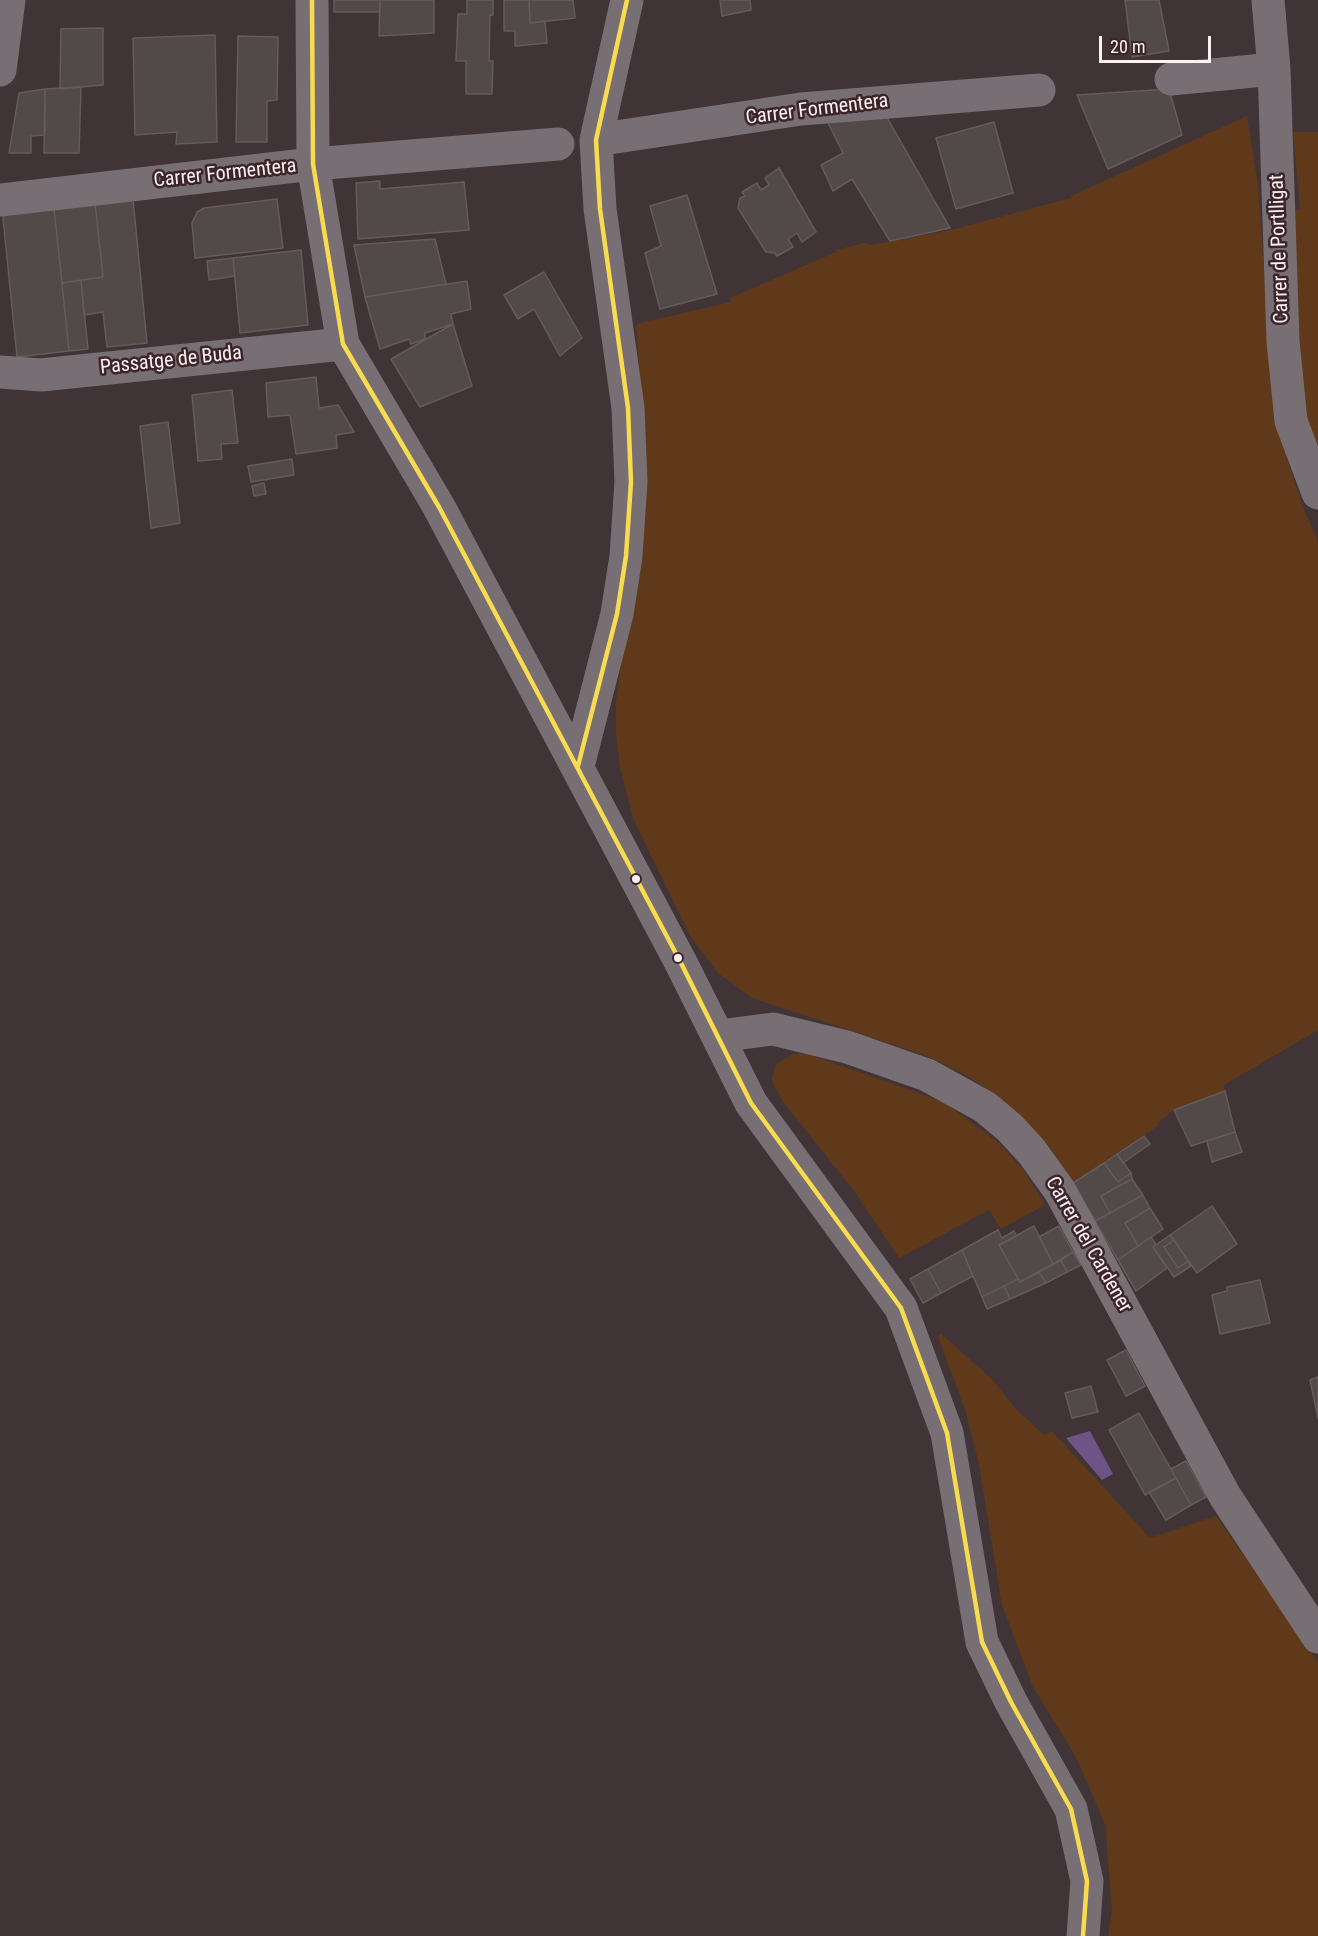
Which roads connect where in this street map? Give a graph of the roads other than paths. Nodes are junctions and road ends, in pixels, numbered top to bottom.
1 (9, 0) edge
2 (312, 0) edge
3 (627, 0) edge
4 (1268, 0) edge
5 (1274, 69) junction
6 (0, 70) edge
7 (1171, 79) dead end
8 (1039, 90) dead end
9 (596, 140) junction
10 (558, 144) dead end
11 (313, 164) junction
12 (0, 200) edge
13 (343, 344) junction
14 (0, 372) edge
15 (1318, 493) edge
16 (578, 766) junction
17 (719, 1036) junction
18 (1318, 1637) edge
19 (1083, 1936) edge

1 - 6 street
2 - 11 street
3 - 9 street
4 - 5 street, Carrer de Portlligat
5 - 7 street
5 - 15 street, Carrer de Portlligat
8 - 9 street, Carrer Formentera
9 - 16 street
10 - 11 street, Carrer Formentera
11 - 12 street, Carrer Formentera
11 - 13 street
13 - 14 street, Passatge de Buda
13 - 16 street
16 - 17 street
17 - 18 street, Carrer del Cardener
17 - 19 street

